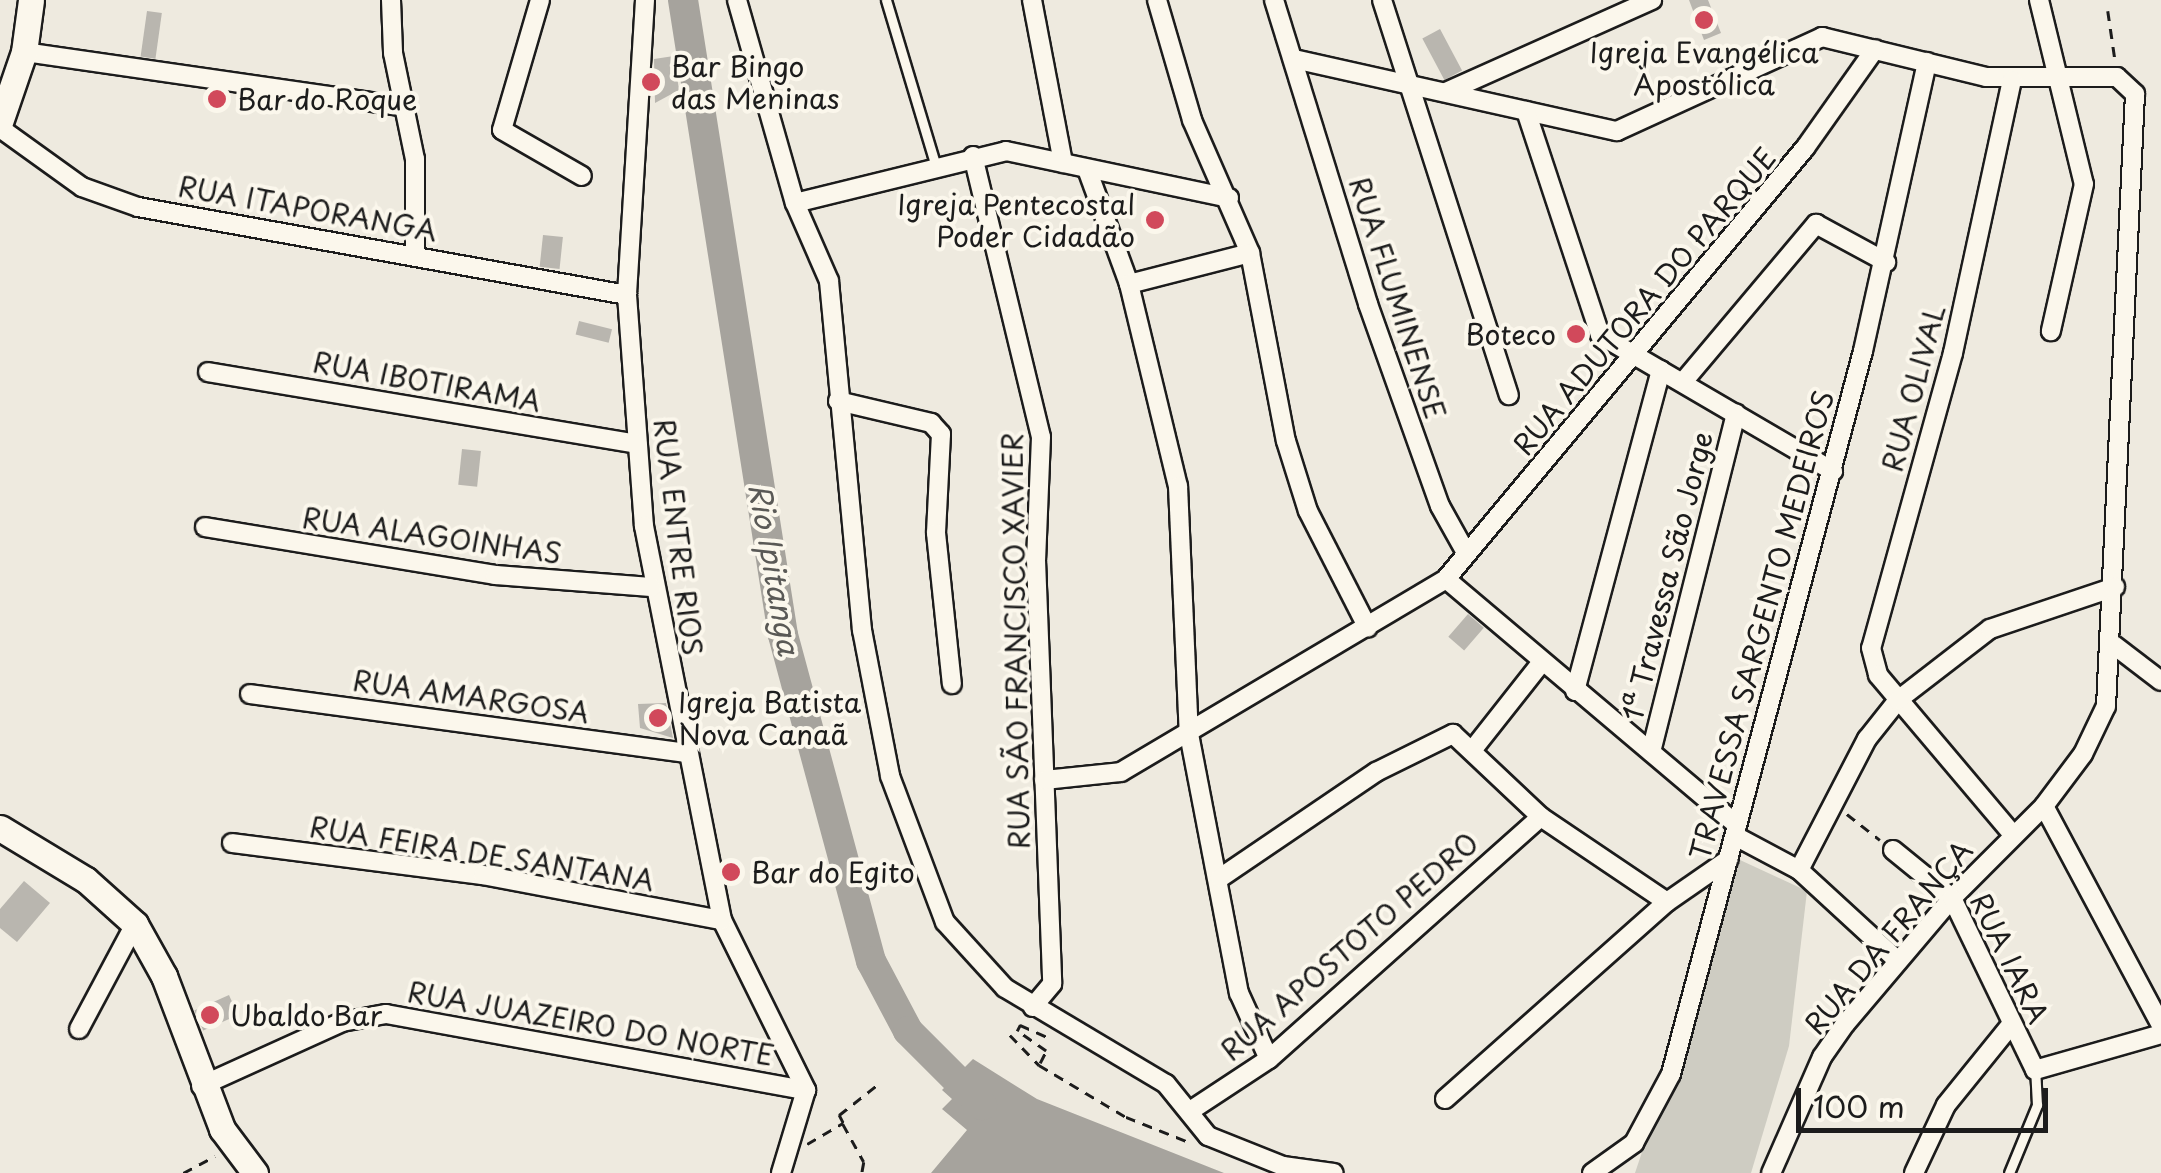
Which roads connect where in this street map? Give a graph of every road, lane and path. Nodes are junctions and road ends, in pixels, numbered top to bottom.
1 (31, 0) edge
2 (390, 0) edge
3 (540, 0) edge
4 (646, 0) edge
5 (736, 0) edge
6 (886, 0) edge
7 (1032, 0) edge
8 (1157, 0) edge
9 (1274, 0) edge
10 (1382, 0) edge
11 (1652, 0) edge
12 (2039, 0) edge
13 (2108, 11) dead end
14 (1875, 49) junction
15 (24, 52) junction
16 (1294, 58) junction
17 (1927, 62) junction
18 (2117, 77) junction
19 (2053, 78) junction
20 (2012, 80) junction
21 (1412, 84) junction
22 (1446, 92) junction
23 (405, 106) junction
24 (1526, 111) junction
25 (0, 125) edge
26 (973, 156) junction
27 (1063, 163) junction
28 (936, 167) junction
29 (1087, 169) junction
30 (582, 176) dead end
31 (1229, 198) junction
32 (796, 203) junction
33 (415, 253) junction
34 (1250, 253) junction
35 (1886, 262) junction
36 (1129, 284) junction
37 (627, 295) junction
38 (2051, 332) dead end
39 (1636, 356) junction
40 (1662, 370) junction
41 (208, 372) dead end
42 (1683, 382) junction
43 (1509, 396) dead end
44 (838, 400) junction
45 (1736, 414) junction
46 (638, 444) junction
47 (1833, 472) junction
48 (206, 528) dead end
49 (1464, 549) junction
50 (1446, 579) junction
51 (652, 587) junction
52 (2115, 587) junction
53 (1368, 628) junction
54 (2114, 645) junction
55 (1542, 662) junction
56 (2161, 681) edge
57 (952, 684) dead end
58 (1576, 691) junction
59 (250, 694) dead end
60 (1898, 700) junction
61 (1189, 734) junction
62 (1474, 748) junction
63 (1650, 752) junction
64 (685, 754) junction
65 (1044, 780) junction
66 (1833, 803) junction
67 (2044, 806) junction
68 (1540, 817) junction
69 (0, 828) edge
70 (1737, 831) junction
71 (2013, 835) junction
72 (232, 843) dead end
73 (1893, 850) joint
74 (1728, 859) junction
75 (1799, 870) junction
76 (1220, 878) junction
77 (1952, 898) junction
78 (1667, 902) junction
79 (722, 920) junction
80 (135, 924) junction
81 (1898, 962) junction
82 (1033, 1007) junction
83 (2161, 1025) edge
84 (2010, 1026) junction
85 (80, 1029) dead end
86 (2161, 1034) edge
87 (1010, 1035) dead end
88 (1269, 1058) junction
89 (2035, 1070) junction
90 (881, 1082) dead end
91 (201, 1086) junction
92 (806, 1090) junction
93 (1445, 1099) dead end
94 (1190, 1111) junction
95 (842, 1123) junction
96 (1194, 1144) dead end
97 (234, 1146) junction
98 (796, 1154) dead end
99 (1613, 1169) edge
100 (184, 1173) edge
101 (255, 1173) edge
102 (781, 1173) edge
103 (862, 1173) edge
104 (1334, 1173) edge
105 (1592, 1173) edge
106 (1770, 1173) edge
107 (1914, 1173) edge
108 (2009, 1173) edge

1 - 15 street
2 - 23 street
3 - 30 street
4 - 37 street, RUA ENTRE RIOS
5 - 32 street
6 - 28 lane
7 - 27 street
8 - 31 street
9 - 16 street, RUA FLUMINENSE
10 - 21 street
11 - 22 street
12 - 19 street
13 - 18 path
14 - 17 street
14 - 24 street
14 - 39 street, RUA ADUTORA DO PARQUE
15 - 23 street
15 - 25 street
16 - 21 street
16 - 49 street, RUA FLUMINENSE
17 - 20 street
17 - 35 street, TRAVESSA SARGENTO MEDEIROS
18 - 19 street
18 - 52 street, RUA DA FRANÇA
19 - 20 street
19 - 38 street
20 - 60 street, RUA OLIVAL
21 - 22 street
21 - 43 street
22 - 24 street
23 - 33 street
24 - 39 street
25 - 33 street, RUA ITAPORANGA
26 - 27 street
26 - 28 street
26 - 65 street, RUA SÃO FRANCISCO XAVIER
27 - 29 street
28 - 32 street
29 - 31 street
29 - 36 street
31 - 34 street
32 - 44 street
33 - 37 street, RUA ITAPORANGA
34 - 36 street
34 - 53 street
35 - 42 street
35 - 47 street, TRAVESSA SARGENTO MEDEIROS
36 - 61 street
37 - 46 street, RUA ENTRE RIOS
39 - 40 street
39 - 49 street, RUA ADUTORA DO PARQUE
40 - 42 street
40 - 58 street
41 - 46 street, RUA IBOTIRAMA
42 - 45 street
44 - 57 street
44 - 82 street
45 - 47 street
45 - 63 street, 1ª Travessa São Jorge
46 - 51 street, RUA ENTRE RIOS
47 - 70 street, TRAVESSA SARGENTO MEDEIROS
48 - 51 street, RUA ALAGOINHAS
49 - 50 street, RUA ADUTORA DO PARQUE
50 - 53 street
50 - 55 street
51 - 64 street, RUA ENTRE RIOS
52 - 54 street, RUA DA FRANÇA
52 - 60 street
53 - 61 street
54 - 56 street
54 - 67 street, RUA DA FRANÇA
55 - 58 street
55 - 62 street
58 - 63 street
59 - 64 street, RUA AMARGOSA
60 - 66 street
60 - 71 street, RUA OLIVAL
61 - 65 street
61 - 76 street
62 - 68 street
62 - 76 street
63 - 70 street
64 - 79 street, RUA ENTRE RIOS
65 - 82 street, RUA SÃO FRANCISCO XAVIER
66 - 73 path
66 - 75 street
67 - 71 street, RUA DA FRANÇA
67 - 83 street
68 - 78 street
68 - 88 street, RUA APOSTOTO PEDRO
69 - 80 street
70 - 74 street, TRAVESSA SARGENTO MEDEIROS
70 - 75 street
71 - 77 street, RUA DA FRANÇA
72 - 79 street, RUA FEIRA DE SANTANA
73 - 77 street, RUA IARA
74 - 78 street
74 - 99 street, TRAVESSA SARGENTO MEDEIROS
75 - 81 street
76 - 88 street
77 - 81 street, RUA DA FRANÇA
77 - 84 street, RUA IARA
78 - 93 street
79 - 92 street, RUA ENTRE RIOS
80 - 85 street
80 - 91 street
81 - 106 street, RUA DA FRANÇA
82 - 94 street
84 - 89 street, RUA IARA
84 - 107 street
86 - 89 street
87 - 96 path
88 - 94 street, RUA APOSTOTO PEDRO
89 - 108 lane
90 - 95 path
91 - 92 street, RUA JUAZEIRO DO NORTE
91 - 97 street
92 - 102 street
94 - 104 street
95 - 98 path
95 - 103 path
97 - 100 path
97 - 101 street
99 - 105 street, TRAVESSA SARGENTO MEDEIROS

